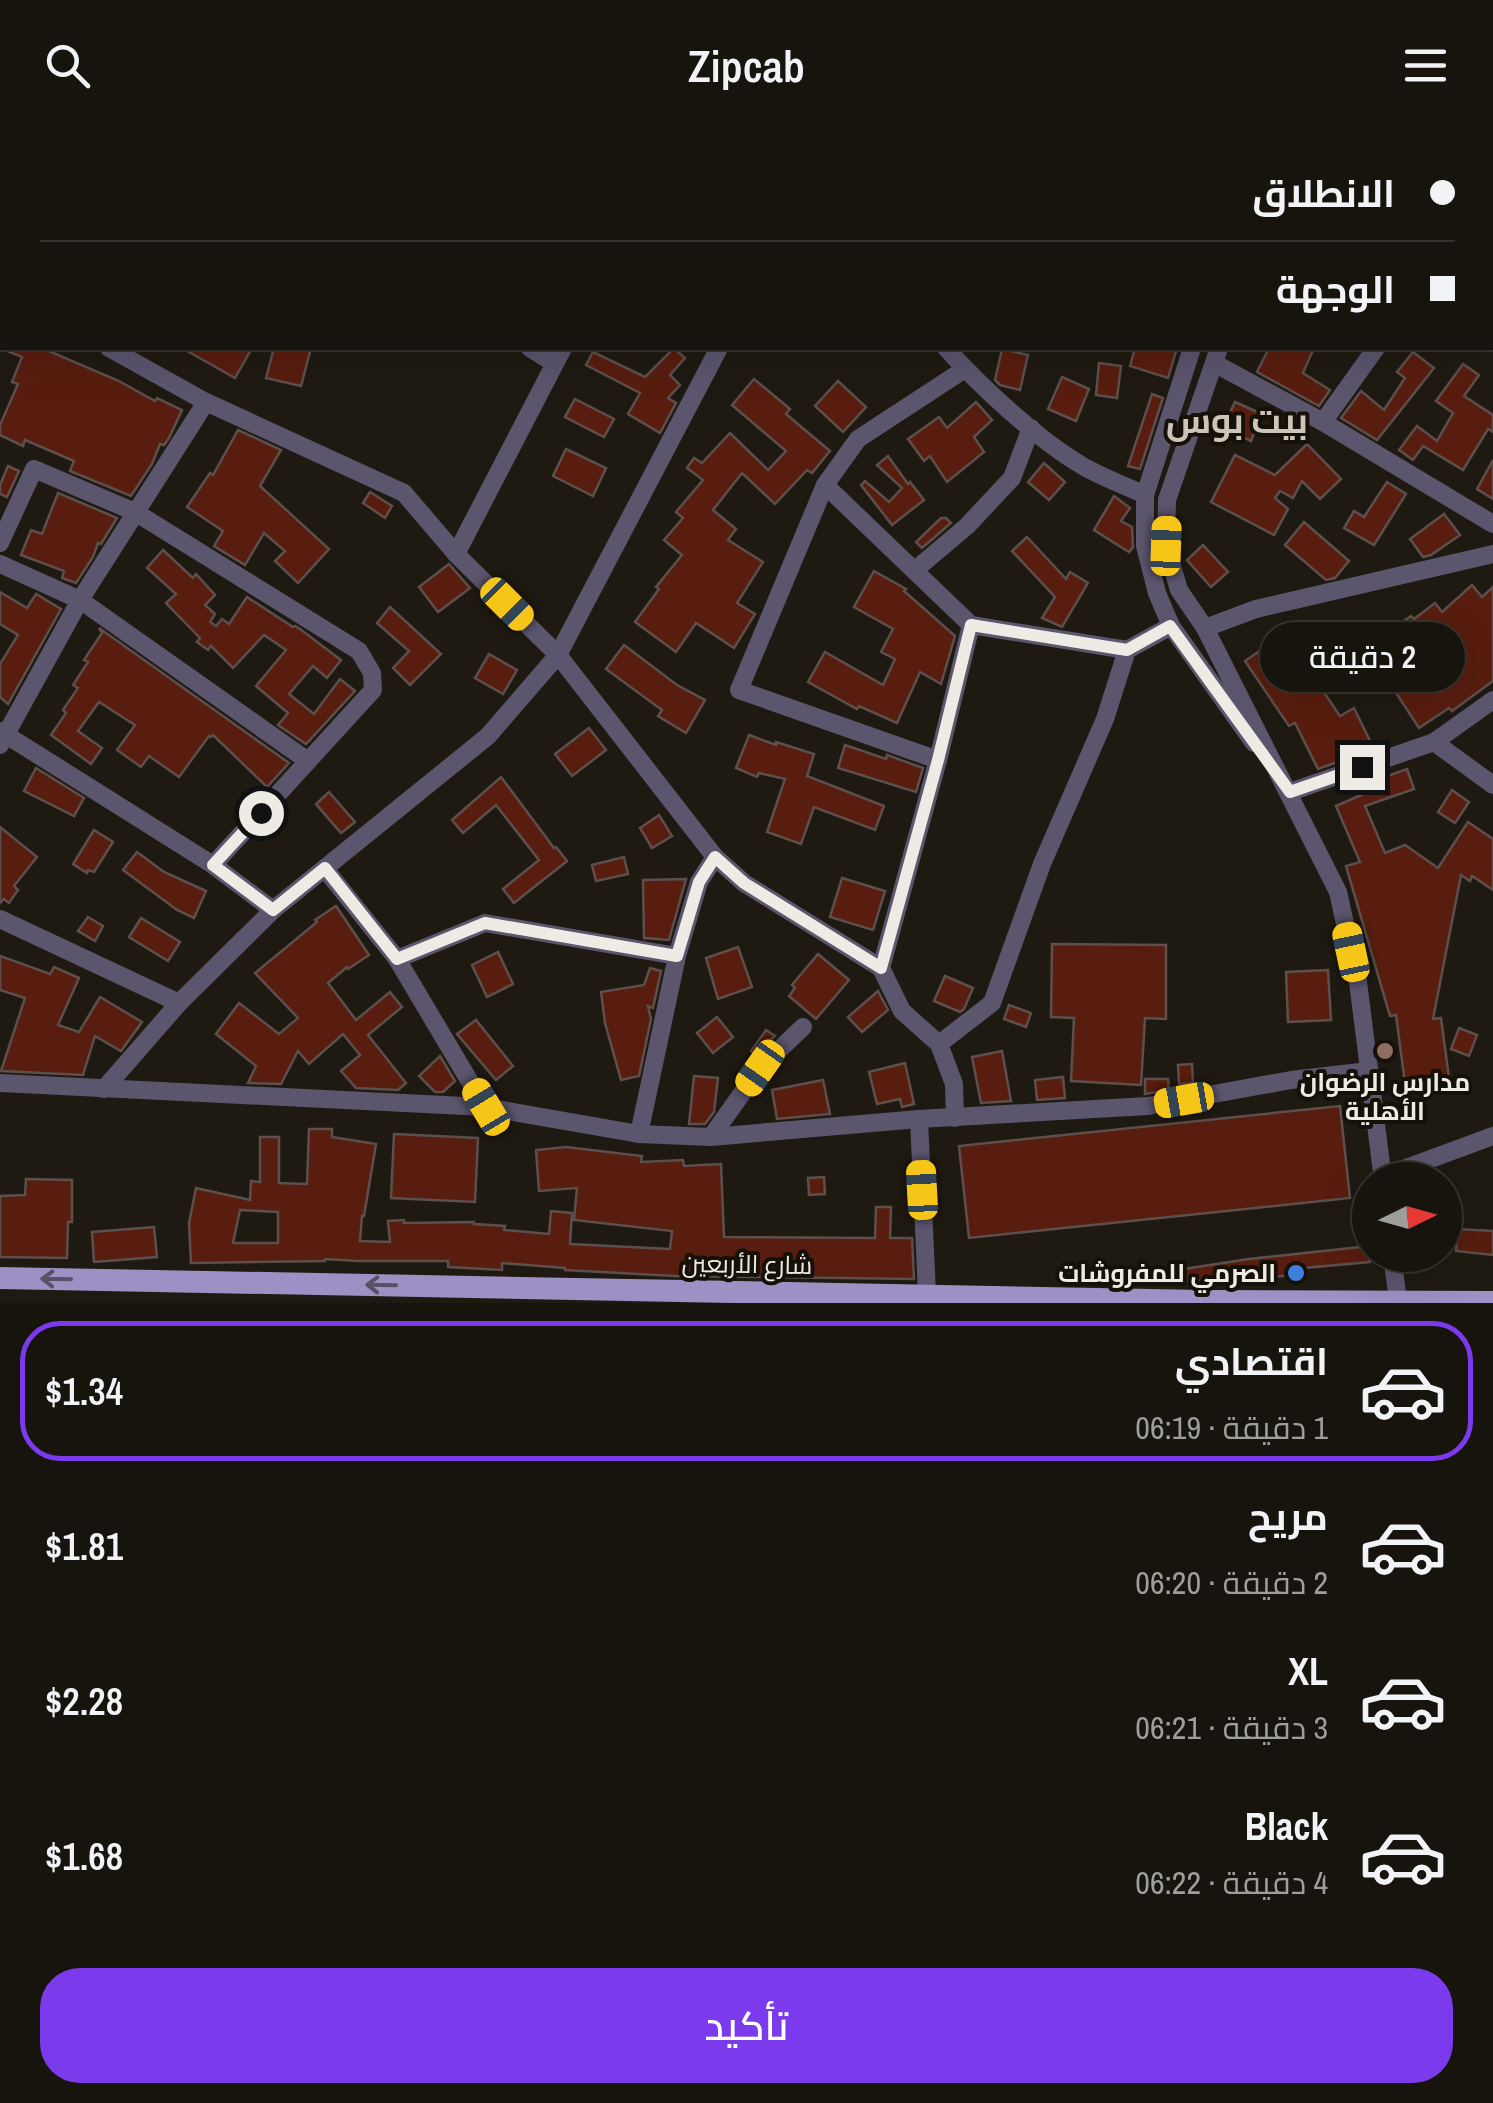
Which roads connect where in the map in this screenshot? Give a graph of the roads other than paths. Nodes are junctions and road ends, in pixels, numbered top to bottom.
1 (113, 350) edge
2 (717, 350) edge
3 (948, 350) edge
4 (1191, 350) edge
5 (1375, 350) edge
6 (558, 355) edge
7 (1216, 356) edge
8 (965, 370) junction
9 (206, 402) junction
10 (1322, 422) junction
11 (1031, 428) junction
12 (825, 485) junction
13 (1145, 495) junction
14 (135, 512) junction
15 (1493, 524) edge
16 (0, 543) edge
17 (456, 554) junction
18 (1493, 554) edge
19 (0, 564) edge
20 (916, 570) junction
21 (80, 600) junction
22 (971, 625) junction
23 (1170, 626) junction
24 (1205, 628) junction
25 (1127, 650) junction
26 (558, 655) junction
27 (1493, 700) edge
28 (2, 737) edge
29 (1434, 742) junction
30 (938, 760) junction
31 (308, 761) junction
32 (1493, 786) edge
33 (1290, 792) junction
34 (715, 857) junction
35 (213, 865) junction
36 (325, 868) junction
37 (273, 910) junction
38 (0, 919) edge
39 (677, 956) junction
40 (397, 959) junction
41 (881, 968) junction
42 (179, 1004) junction
43 (803, 1027) dead end
44 (939, 1044) junction
45 (1369, 1071) junction
46 (0, 1083) edge
47 (104, 1089) junction
48 (486, 1107) junction
49 (955, 1118) junction
50 (918, 1120) junction
51 (639, 1134) junction
52 (1493, 1136) edge
53 (711, 1137) junction
54 (1381, 1162) edge
55 (1425, 1162) edge
56 (1394, 1272) edge
57 (0, 1278) edge
58 (928, 1294) junction
59 (1398, 1300) junction
60 (1493, 1302) edge

1 - 9 street
2 - 26 street
3 - 8 street
4 - 13 street
5 - 10 street
6 - 17 street
7 - 10 street
7 - 24 street
8 - 11 street
8 - 12 street
9 - 14 street
9 - 17 street
10 - 15 street
11 - 13 street
11 - 20 street
12 - 20 street
12 - 30 street
13 - 23 street
14 - 16 street
14 - 21 street
14 - 31 street
17 - 26 street
18 - 24 street
19 - 21 street
20 - 22 street
21 - 28 street
21 - 31 street
22 - 25 street
22 - 30 street
23 - 25 street
23 - 33 street
24 - 33 street
25 - 44 street
26 - 34 street
26 - 36 street
27 - 29 street
28 - 35 street
29 - 32 street
29 - 33 street
30 - 41 street
31 - 35 street
33 - 45 street
34 - 39 street
34 - 41 street
35 - 37 street
36 - 37 street
36 - 40 street
37 - 42 street
38 - 42 street
39 - 40 street
39 - 51 street
40 - 48 street
41 - 44 street
42 - 47 street
43 - 53 street
44 - 49 street
45 - 49 street
45 - 54 street
46 - 47 street
47 - 48 street
48 - 51 street
49 - 50 street
50 - 53 street
50 - 58 street
51 - 53 street
52 - 55 street
56 - 59 street
58 -> 57 main road, شارع الأربعين
58 - 59 main road, شارع الأربعين
59 - 60 main road, شارع الأربعين

